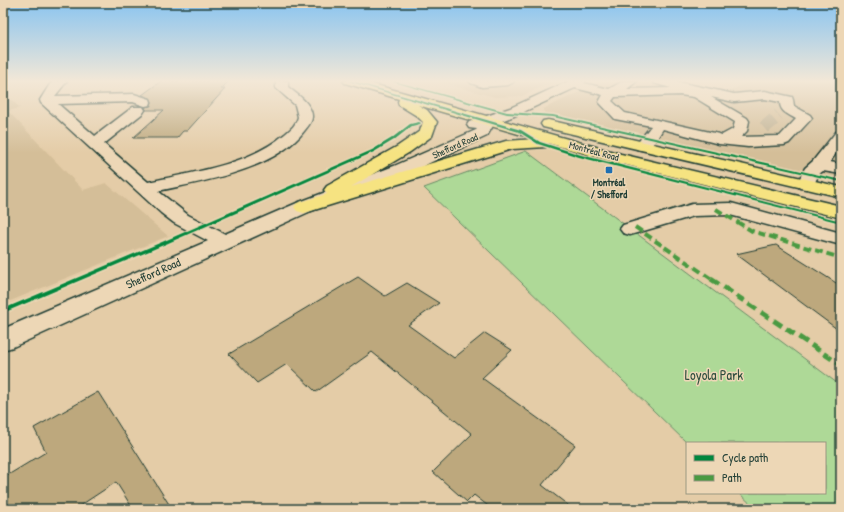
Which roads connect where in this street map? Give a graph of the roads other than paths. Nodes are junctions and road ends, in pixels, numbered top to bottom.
1 (51, 105) edge
2 (141, 105) edge
3 (302, 105) edge
4 (412, 105) edge
5 (442, 105) edge
6 (471, 105) edge
7 (525, 105) edge
8 (608, 105) edge
9 (716, 105) edge
10 (785, 105) edge
11 (507, 113) junction
12 (488, 121) junction
13 (841, 122) edge
14 (660, 124) junction
15 (841, 126) edge
16 (764, 128) tunnel mouth
17 (841, 135) edge
18 (725, 139) junction
19 (748, 142) junction
20 (95, 144) junction
21 (643, 146) junction
22 (584, 148) junction
23 (820, 164) junction
24 (841, 169) edge
25 (806, 184) junction
26 (145, 188) junction
27 (841, 192) edge
28 (304, 207) junction
29 (841, 212) edge
30 (630, 229) dead end
31 (841, 238) edge
32 (225, 242) junction
33 (3, 340) edge

1 - 20 street
2 - 20 street
3 - 26 street
4 - 28 main road
5 - 12 main road, Montréal Road
6 - 11 main road, Montréal Road
7 - 11 street, Shefford Road
8 - 14 street
9 - 18 street
10 - 19 street
11 - 12 street, Shefford Road
11 - 21 main road, Montréal Road
12 - 22 main road, Montréal Road
12 - 28 street, Shefford Road
13 - 15 street
14 - 18 street
14 - 21 street
16 - 19 street
17 - 23 street
18 - 19 street
20 - 26 street
21 - 25 main road, Montréal Road
22 - 28 main road
22 - 29 main road, Montréal Road
23 - 24 street
23 - 25 street
25 - 27 main road, Montréal Road
26 - 32 street
28 - 32 street, Shefford Road
30 - 31 street
32 - 33 street, Shefford Road

